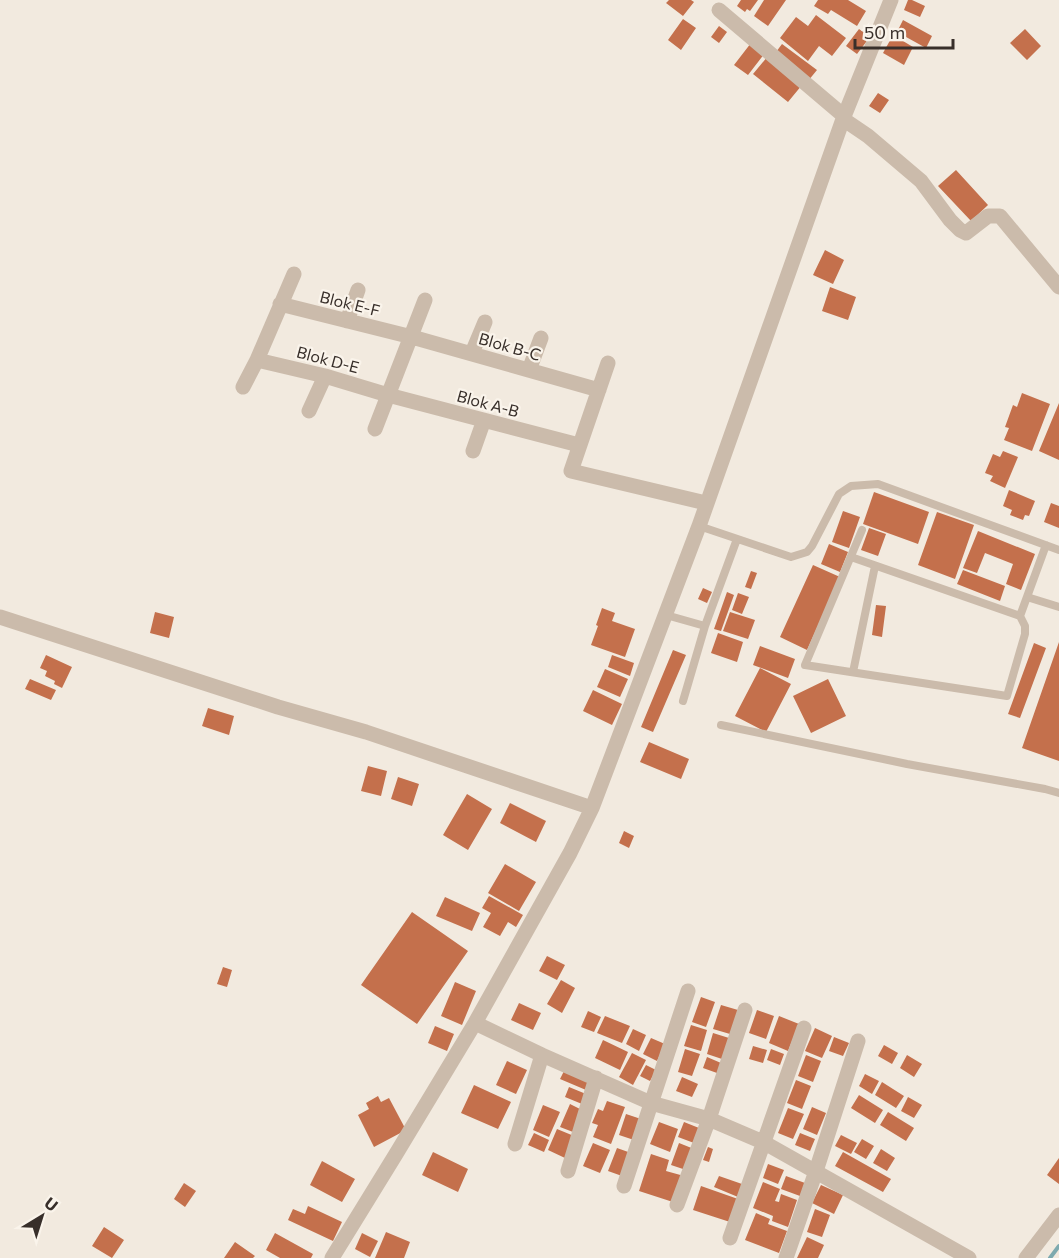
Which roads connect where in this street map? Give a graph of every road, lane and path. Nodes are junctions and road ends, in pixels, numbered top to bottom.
1 (891, 0) edge
2 (719, 10) dead end
3 (844, 118) junction
4 (294, 274) dead end
5 (1059, 287) edge
6 (358, 290) dead end
7 (425, 300) dead end
8 (280, 304) junction
9 (347, 321) junction
10 (485, 322) dead end
11 (412, 337) junction
12 (541, 338) dead end
13 (472, 353) junction
14 (258, 360) junction
15 (608, 363) dead end
16 (529, 370) junction
17 (325, 376) junction
18 (243, 387) dead end
19 (599, 390) junction
20 (388, 395) junction
21 (309, 411) dead end
22 (484, 420) junction
23 (375, 429) dead end
24 (579, 445) junction
25 (473, 451) dead end
26 (706, 503) junction
27 (699, 526) junction
28 (862, 530) dead end
29 (737, 539) junction
30 (1046, 545) junction
31 (1059, 550) edge
32 (851, 557) junction
33 (875, 566) junction
34 (1027, 597) junction
35 (1059, 607) edge
36 (666, 615) junction
37 (1020, 616) junction
38 (0, 617) edge
39 (705, 626) junction
40 (853, 672) junction
41 (683, 701) dead end
42 (721, 725) dead end
43 (1059, 793) edge
44 (592, 808) junction
45 (688, 990) dead end
46 (745, 1010) dead end
47 (475, 1023) junction
48 (804, 1028) dead end
49 (858, 1041) dead end
50 (542, 1055) junction
51 (596, 1078) junction
52 (651, 1103) junction
53 (710, 1119) junction
54 (763, 1142) junction
55 (515, 1144) dead end
56 (568, 1171) dead end
57 (816, 1171) junction
58 (624, 1185) dead end
59 (677, 1205) dead end
60 (1059, 1215) edge
61 (730, 1238) dead end
62 (332, 1258) edge
63 (786, 1258) edge
64 (969, 1258) edge
65 (1026, 1258) edge

1 - 3 street
2 - 3 street
3 - 5 street
3 - 26 street
4 - 8 street
6 - 9 street
7 - 11 street
8 - 9 street, Blok E-F
8 - 14 street
9 - 11 street, Blok E-F
10 - 13 street
11 - 13 street, Blok B-C
11 - 20 street
12 - 16 street
13 - 16 street, Blok B-C
14 - 17 street, Blok D-E
14 - 18 street
15 - 19 street
16 - 19 street, Blok B-C
17 - 20 street, Blok D-E
17 - 21 street
19 - 24 street
20 - 22 street, Blok A-B
20 - 23 street
22 - 24 street, Blok A-B
22 - 25 street
24 - 26 street
26 - 27 street
27 - 29 lane
27 - 36 street
28 - 32 lane
29 - 30 lane
29 - 39 lane
30 - 31 lane
30 - 34 lane
32 - 33 lane
32 - 40 lane
33 - 37 lane
33 - 40 lane
34 - 35 lane
34 - 37 lane
36 - 39 lane
36 - 44 street
37 - 40 lane
38 - 44 street
39 - 41 lane
42 - 43 lane
44 - 47 street
45 - 52 street
46 - 53 street
47 - 50 street
47 - 62 street
48 - 54 street
49 - 57 street
50 - 51 street
50 - 55 street
51 - 52 street
51 - 56 street
52 - 53 street
52 - 58 street
53 - 54 street
53 - 59 street
54 - 57 street
54 - 61 street
57 - 63 street
57 - 64 street
60 - 65 street

